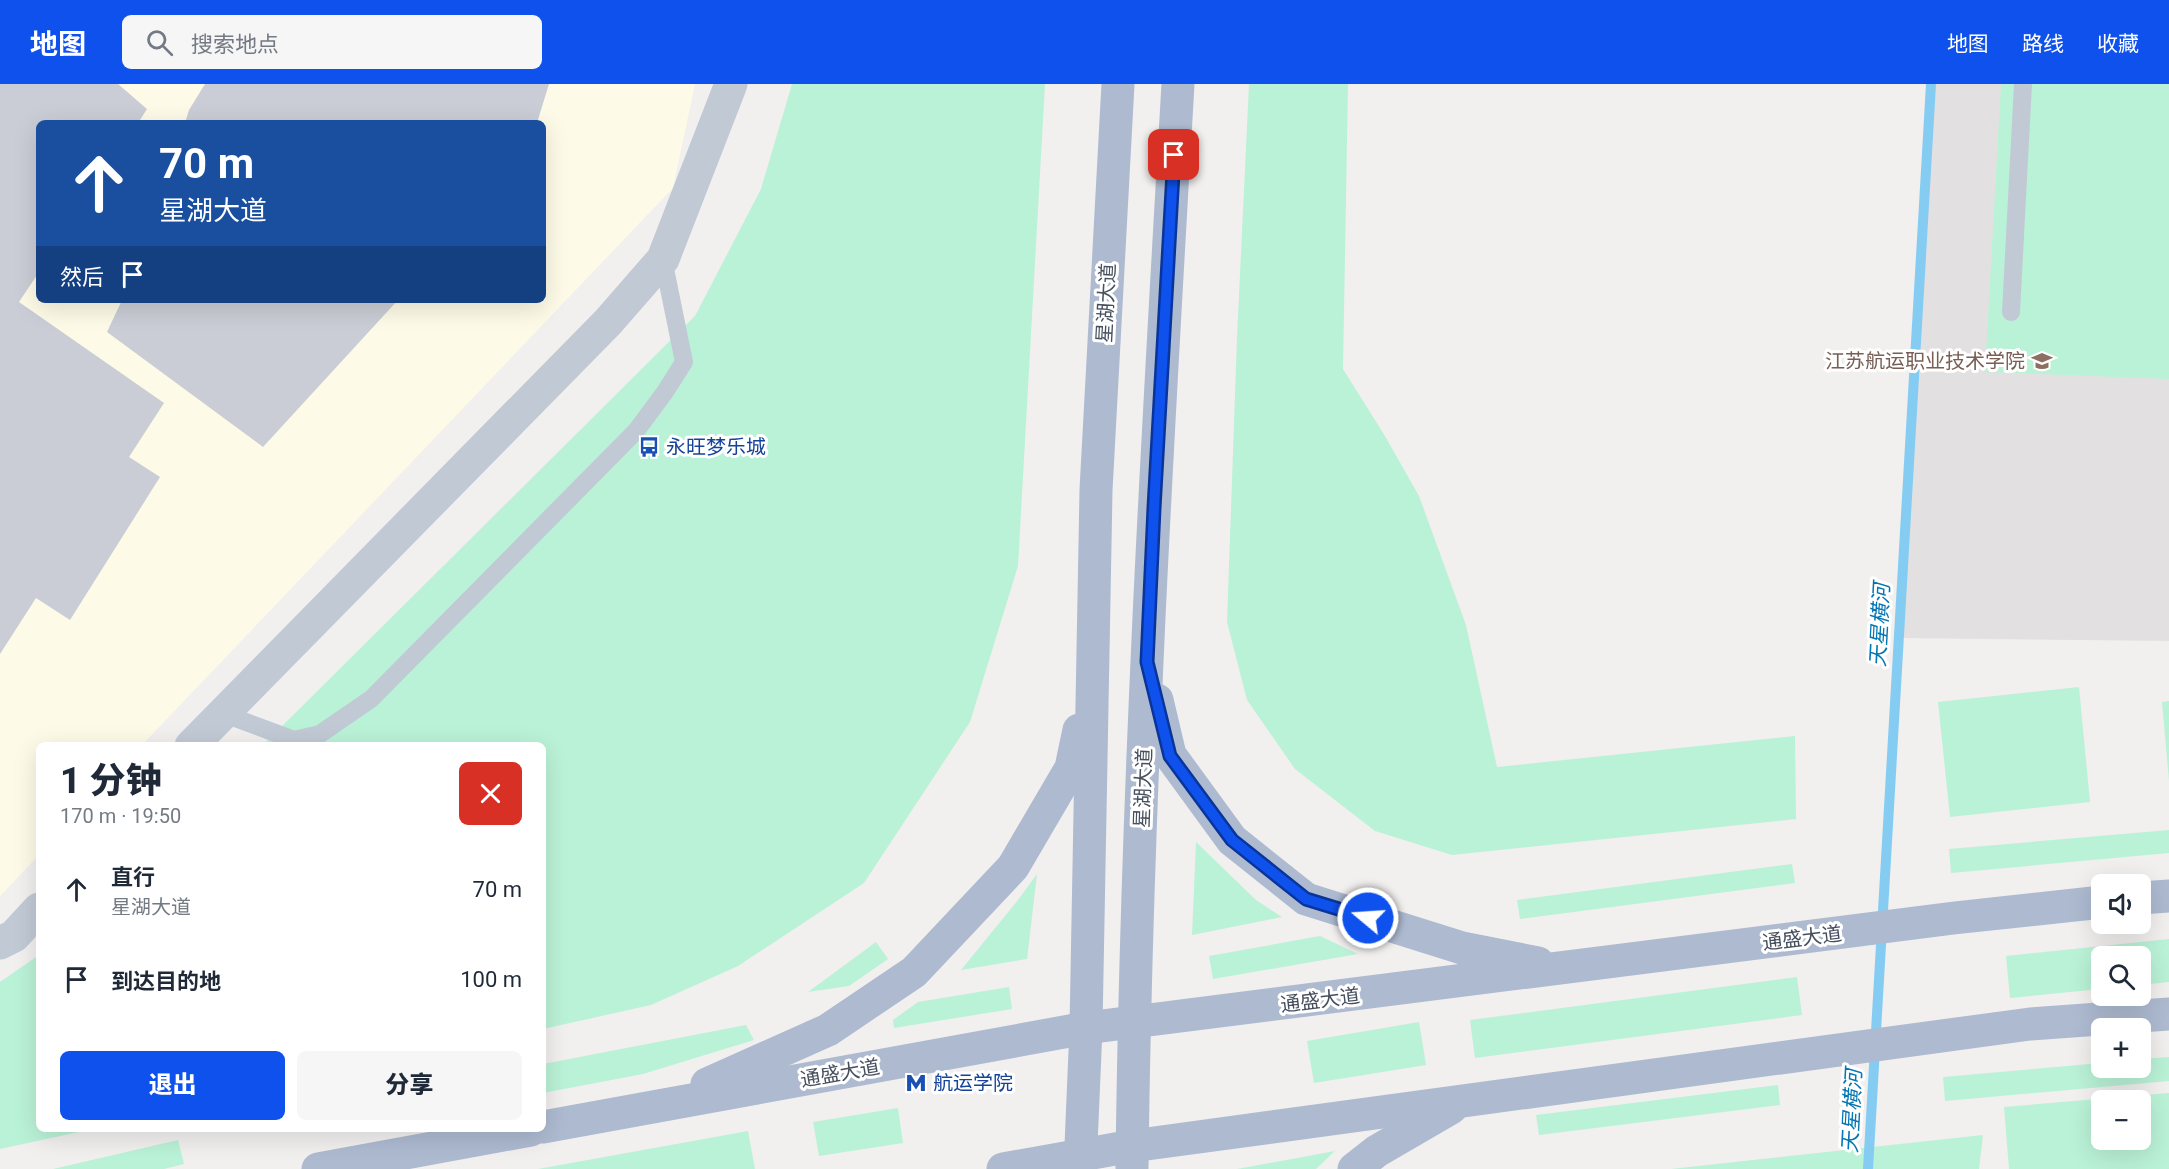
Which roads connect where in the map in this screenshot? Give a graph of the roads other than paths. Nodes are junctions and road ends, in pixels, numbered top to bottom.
1 (731, 84) edge
2 (1119, 84) edge
3 (1178, 84) edge
4 (2023, 84) edge
5 (663, 260) junction
6 (2011, 312) dead end
7 (1147, 662) junction
8 (1093, 666) junction
9 (222, 713) junction
10 (196, 742) edge
11 (2169, 896) edge
12 (2151, 897) edge
13 (2091, 903) edge
14 (36, 912) edge
15 (0, 943) edge
16 (1566, 968) junction
17 (2169, 1014) edge
18 (1134, 1023) junction
19 (1086, 1028) junction
20 (1465, 1101) junction
21 (594, 1118) junction
22 (546, 1126) edge
23 (520, 1132) edge
24 (1132, 1158) edge
25 (1081, 1163) edge
26 (318, 1169) edge
27 (1003, 1169) edge
28 (1353, 1169) edge

1 - 5 street
2 - 8 main road, 星湖大道
3 - 7 main road, 星湖大道
4 - 6 lane
5 - 9 street
5 - 9 lane
7 - 16 main road
7 - 18 main road, 星湖大道
8 - 19 main road, 星湖大道
8 - 21 main road
9 - 10 street
11 - 12 main road
13 - 16 main road, 通盛大道
14 - 15 street
16 - 18 main road, 通盛大道
17 - 20 main road
18 - 19 main road, 通盛大道
18 - 24 main road, 星湖大道
19 - 21 main road, 通盛大道
19 - 25 main road, 星湖大道
20 - 24 main road
20 - 28 main road
21 - 22 main road, 通盛大道
23 - 26 main road
24 - 25 main road
25 - 27 main road

